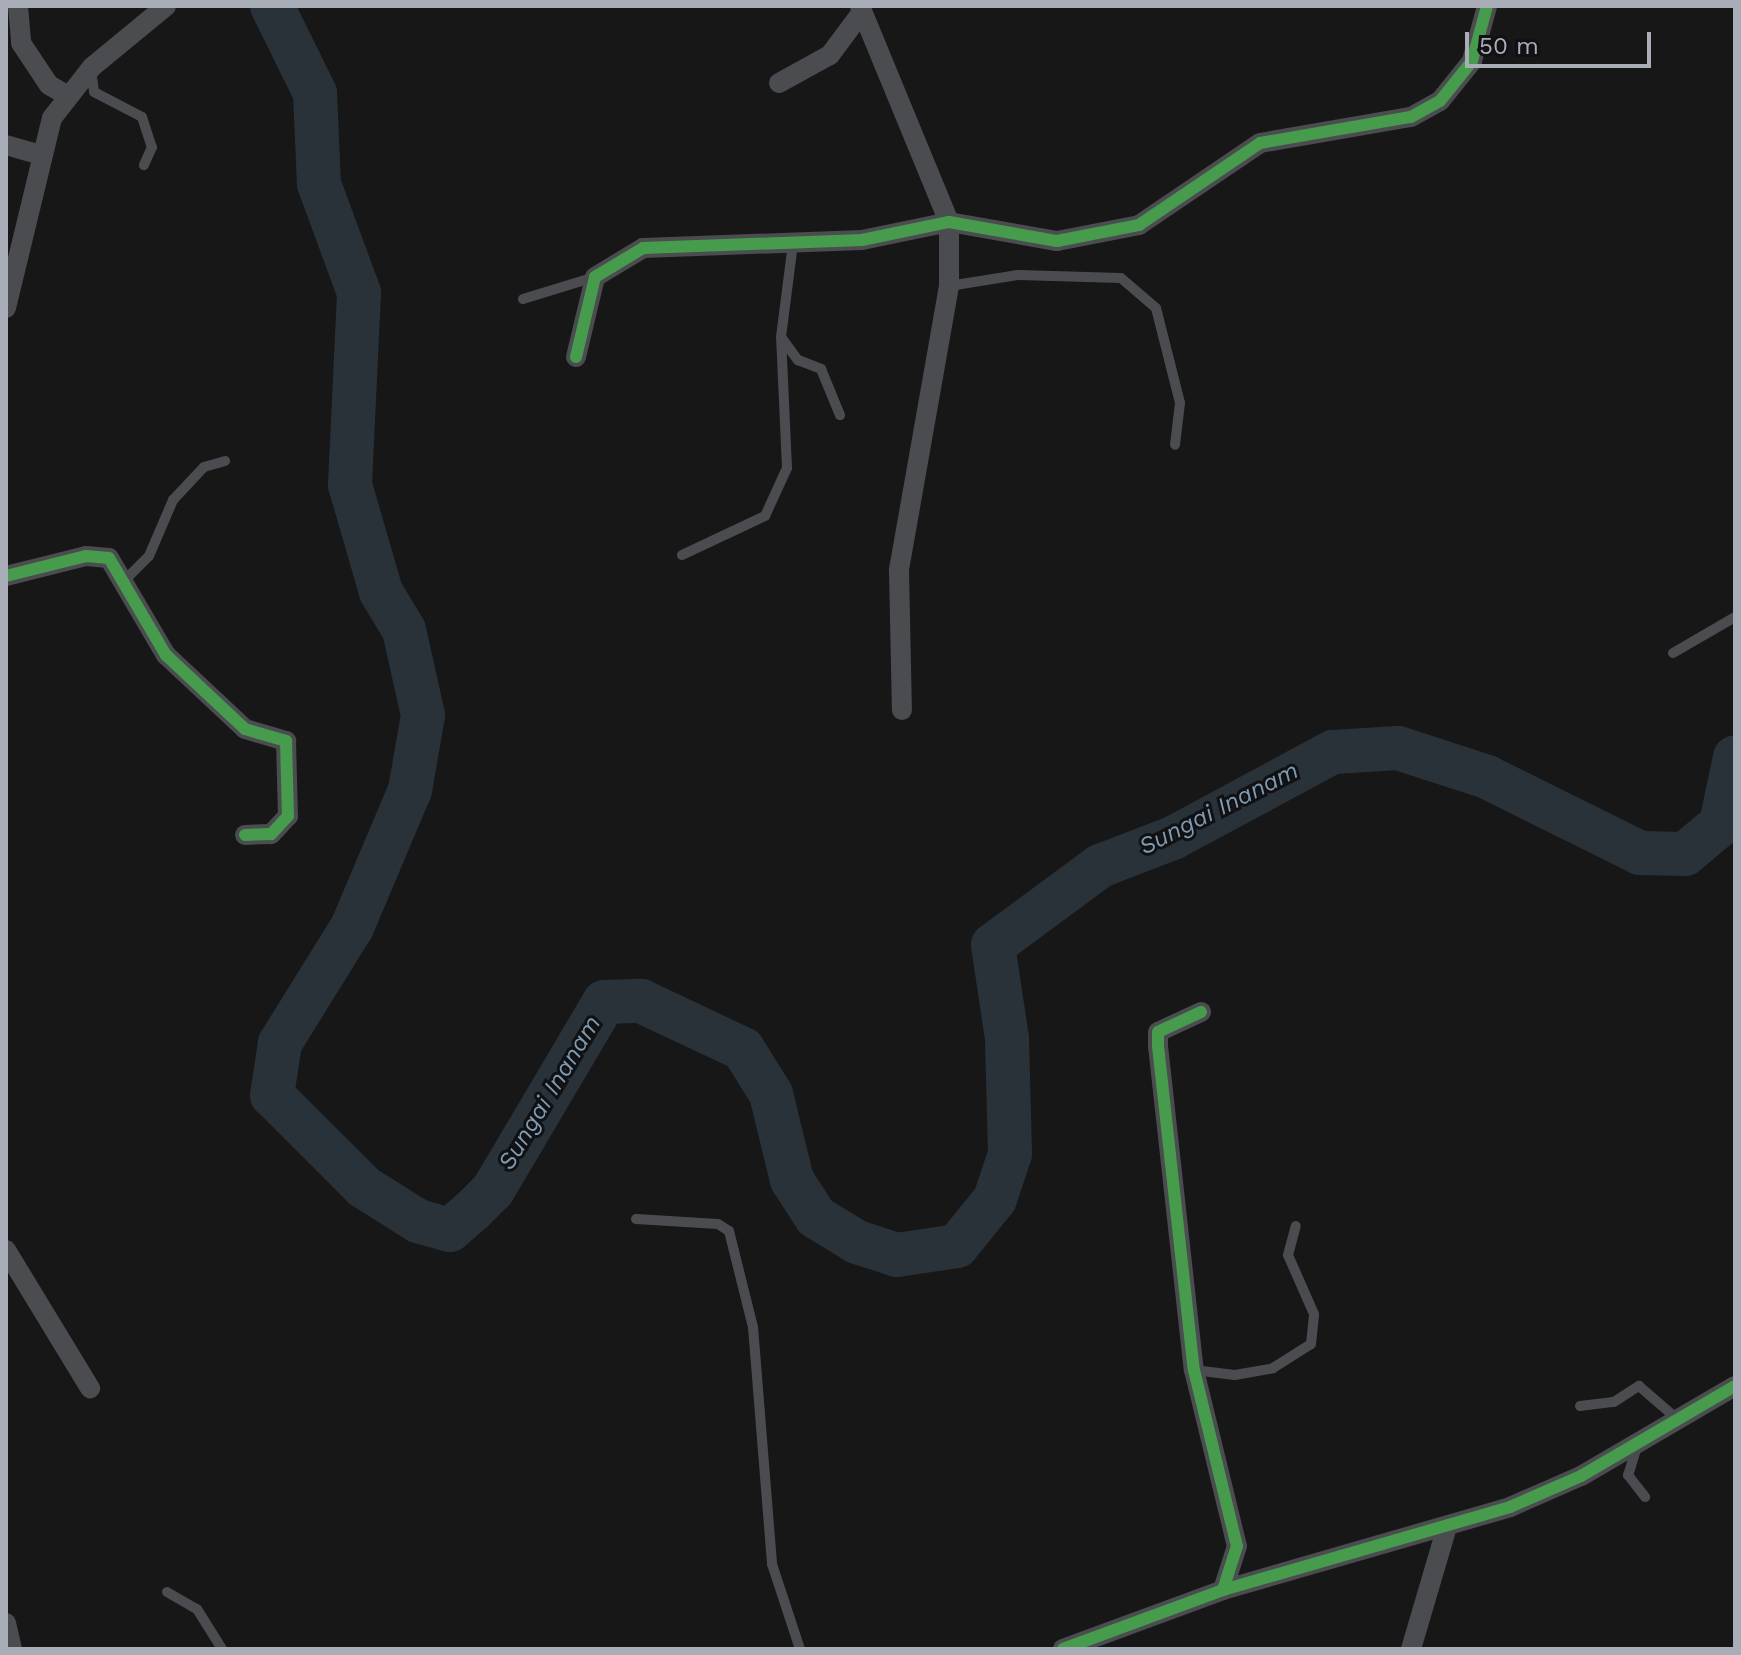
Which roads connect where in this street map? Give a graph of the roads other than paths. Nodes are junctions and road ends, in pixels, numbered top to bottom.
1 (18, 6) edge
2 (166, 6) edge
3 (1487, 6) edge
4 (860, 11) edge
5 (91, 68) junction
6 (779, 83) dead end
7 (66, 95) junction
8 (6, 145) edge
9 (40, 155) junction
10 (144, 165) dead end
11 (949, 222) junction
12 (793, 243) junction
13 (11, 261) edge
14 (595, 277) junction
15 (949, 286) junction
16 (523, 299) dead end
17 (6, 308) edge
18 (781, 337) junction
19 (576, 357) dead end
20 (840, 415) dead end
21 (1175, 445) dead end
22 (225, 461) dead end
23 (682, 555) dead end
24 (6, 576) edge
25 (127, 578) junction
26 (1735, 617) edge
27 (1673, 653) dead end
28 (902, 710) dead end
29 (245, 835) dead end
30 (1201, 1012) dead end
31 (636, 1219) dead end
32 (1296, 1226) dead end
33 (6, 1250) edge
34 (1194, 1370) junction
35 (1735, 1386) edge
36 (90, 1388) dead end
37 (1580, 1406) dead end
38 (1676, 1418) junction
39 (1638, 1441) junction
40 (1645, 1497) dead end
41 (1447, 1527) junction
42 (1223, 1590) junction
43 (167, 1592) dead end
44 (6, 1623) edge
45 (12, 1649) edge
46 (222, 1649) edge
47 (800, 1649) edge
48 (1063, 1649) edge
49 (1411, 1649) edge

1 - 7 street
2 - 5 street
3 - 11 street
4 - 6 street
4 - 11 street
5 - 7 street
5 - 10 lane
7 - 9 street
8 - 9 street
9 - 13 street
11 - 12 street
11 - 15 street
12 - 14 street
12 - 18 lane
13 - 17 street
14 - 16 lane
14 - 19 street
15 - 21 lane
15 - 28 street
18 - 20 lane
18 - 23 lane
22 - 25 lane
24 - 25 street
25 - 29 street
26 - 27 lane
30 - 34 street
31 - 47 lane
32 - 34 lane
33 - 36 street
34 - 42 street
35 - 38 street
37 - 38 lane
38 - 39 street
39 - 40 lane
39 - 41 street
41 - 42 street
41 - 49 street
42 - 48 street
43 - 46 lane
44 - 45 street

